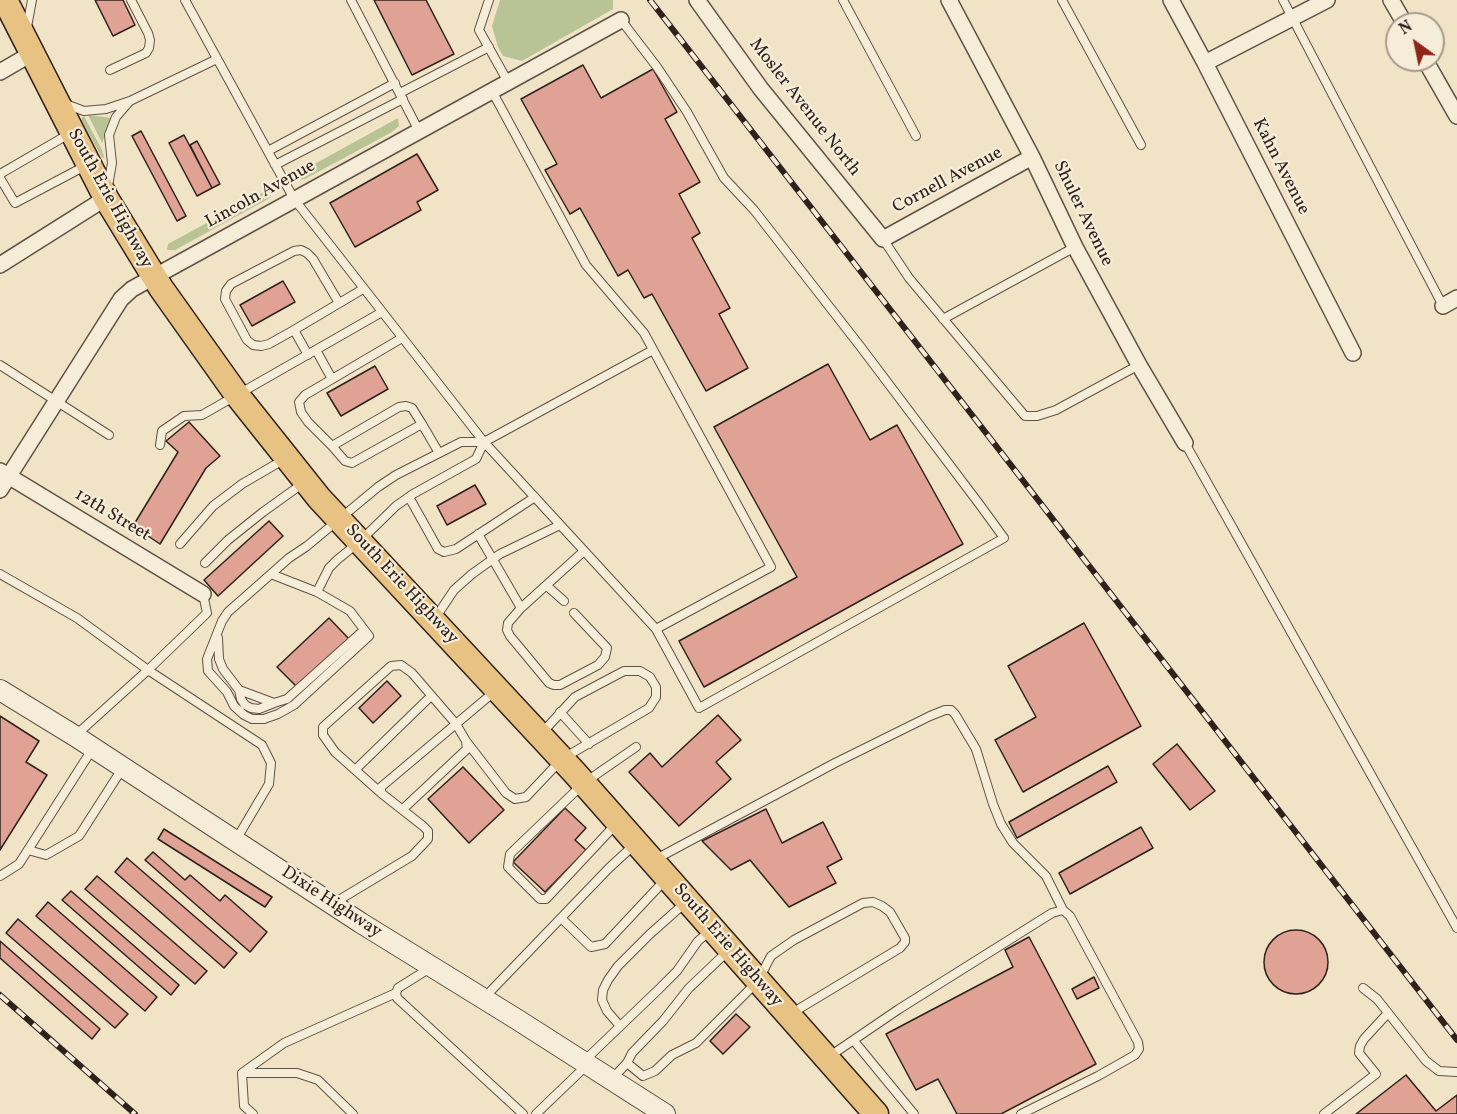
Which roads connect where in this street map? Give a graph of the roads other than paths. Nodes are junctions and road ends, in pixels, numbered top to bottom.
1 (4, 0) edge
2 (32, 0) edge
3 (131, 0) edge
4 (185, 0) edge
5 (351, 0) edge
6 (489, 0) edge
7 (697, 0) edge
8 (843, 0) edge
9 (949, 0) edge
10 (1062, 0) edge
11 (1171, 0) edge
12 (1283, 0) edge
13 (1327, 0) edge
14 (1292, 18) junction
15 (621, 20) joint
16 (28, 47) junction
17 (489, 47) junction
18 (217, 58) junction
19 (1205, 63) junction
20 (110, 70) dead end
21 (0, 72) edge
22 (1432, 72) edge
23 (508, 82) junction
24 (395, 83) junction
25 (492, 91) junction
26 (401, 96) junction
27 (55, 100) junction
28 (130, 101) junction
29 (1457, 116) edge
30 (419, 131) junction
31 (72, 132) junction
32 (916, 136) dead end
33 (1141, 145) dead end
34 (268, 151) junction
35 (1032, 158) junction
36 (88, 164) junction
37 (276, 165) junction
38 (0, 176) edge
39 (106, 198) junction
40 (294, 199) junction
41 (883, 239) junction
42 (1075, 247) junction
43 (0, 265) edge
44 (153, 277) junction
45 (363, 289) junction
46 (1457, 298) edge
47 (339, 303) junction
48 (1443, 306) joint
49 (382, 312) junction
50 (943, 318) junction
51 (294, 330) junction
52 (402, 338) junction
53 (653, 350) junction
54 (312, 352) junction
55 (1353, 353) dead end
56 (1139, 364) junction
57 (0, 365) edge
58 (333, 379) junction
59 (237, 395) junction
60 (56, 402) junction
61 (422, 424) junction
62 (109, 435) dead end
63 (484, 442) junction
64 (1185, 443) joint
65 (160, 445) dead end
66 (333, 446) junction
67 (439, 453) junction
68 (287, 458) junction
69 (4, 474) edge
70 (306, 481) junction
71 (0, 490) edge
72 (409, 496) junction
73 (535, 497) junction
74 (340, 520) junction
75 (560, 525) junction
76 (478, 534) junction
77 (359, 542) junction
78 (180, 544) dead end
79 (584, 551) junction
80 (493, 559) junction
81 (205, 563) dead end
82 (0, 574) edge
83 (271, 574) junction
84 (547, 585) junction
85 (317, 592) junction
86 (203, 594) joint
87 (564, 602) dead end
88 (521, 608) junction
89 (574, 613) dead end
90 (434, 621) junction
91 (364, 630) junction
92 (656, 630) junction
93 (218, 634) junction
94 (148, 670) junction
95 (0, 690) edge
96 (239, 690) junction
97 (497, 690) junction
98 (431, 696) junction
99 (274, 703) junction
100 (560, 712) junction
101 (456, 724) junction
102 (540, 735) junction
103 (75, 736) junction
104 (466, 741) junction
105 (589, 744) junction
106 (636, 747) dead end
107 (93, 748) junction
108 (562, 759) junction
109 (123, 767) junction
110 (355, 770) junction
111 (584, 783) junction
112 (381, 793) junction
113 (403, 809) junction
114 (618, 822) junction
115 (235, 841) junction
116 (636, 843) junction
117 (28, 850) junction
118 (660, 869) junction
119 (0, 876) edge
120 (688, 901) junction
121 (332, 904) junction
122 (1063, 910) junction
123 (561, 918) junction
124 (1457, 928) edge
125 (712, 929) junction
126 (730, 949) junction
127 (431, 967) junction
128 (758, 981) junction
129 (1363, 988) dead end
130 (396, 993) junction
131 (483, 999) junction
132 (1388, 1013) junction
133 (789, 1015) junction
134 (620, 1026) junction
135 (854, 1041) junction
136 (826, 1058) junction
137 (585, 1063) junction
138 (627, 1063) junction
139 (1457, 1072) edge
140 (242, 1073) junction
141 (643, 1076) junction
142 (611, 1080) junction
143 (629, 1091) junction
144 (866, 1108) edge
145 (253, 1114) edge
146 (353, 1114) edge
147 (523, 1114) edge
148 (536, 1114) edge
149 (664, 1114) edge
150 (914, 1114) edge
151 (1021, 1114) edge
152 (1324, 1114) edge

1 - 16 main road, South Erie Highway
2 - 16 lane
3 - 20 lane
4 - 18 lane
5 - 24 lane
6 - 17 lane
7 - 41 street, Mosler Avenue North
8 - 32 lane
9 - 35 street, Shuler Avenue
10 - 33 lane
11 - 19 street, Kahn Avenue
12 - 14 lane
13 - 14 street
14 - 19 street
14 - 48 lane
15 - 23 street, Lincoln Avenue
15 - 92 lane
16 - 21 street
16 - 27 main road, South Erie Highway
17 - 23 lane
17 - 26 lane
18 - 28 lane
18 - 34 lane
19 - 55 street, Kahn Avenue
22 - 29 street
23 - 25 street, Lincoln Avenue
24 - 26 lane
24 - 34 lane
25 - 30 street, Lincoln Avenue
25 - 53 lane
26 - 30 lane
26 - 37 lane
27 - 28 lane
27 - 31 main road, South Erie Highway
28 - 39 lane
30 - 40 street, Lincoln Avenue
31 - 36 main road, South Erie Highway
31 - 38 lane
34 - 37 lane
35 - 41 street, Cornell Avenue
35 - 42 street, Shuler Avenue
36 - 38 lane
36 - 39 main road, South Erie Highway
37 - 40 lane
39 - 43 street
39 - 44 main road, South Erie Highway
40 - 44 street, Lincoln Avenue
40 - 45 lane
41 - 50 lane
42 - 50 lane
42 - 56 street, Shuler Avenue
44 - 59 main road, South Erie Highway
44 - 60 street, Lincoln Avenue
45 - 47 lane
45 - 49 lane
46 - 48 street
47 - 51 lane
47 - 51 lane
49 - 52 lane
49 - 54 lane
50 - 56 lane
51 - 54 lane
52 - 58 lane
52 - 63 lane
53 - 63 lane
53 - 92 lane
54 - 58 lane
54 - 59 lane
56 - 64 street, Shuler Avenue
57 - 60 lane
58 - 66 lane
59 - 65 lane
59 - 68 main road, South Erie Highway
60 - 62 lane
60 - 69 street, Lincoln Avenue
61 - 66 lane
61 - 66 lane
61 - 67 lane
63 - 67 lane
63 - 72 lane
63 - 73 lane
64 - 124 lane
67 - 74 lane
68 - 70 main road, South Erie Highway
68 - 78 lane
69 - 71 street, Lincoln Avenue
69 - 86 street, 12th Street
70 - 74 main road, South Erie Highway
70 - 81 lane
72 - 76 lane
72 - 77 lane
73 - 75 lane
73 - 76 lane
74 - 77 main road, South Erie Highway
74 - 83 lane
75 - 79 lane
75 - 80 lane
76 - 80 lane
77 - 85 lane
77 - 90 main road, South Erie Highway
79 - 84 lane
79 - 92 lane
80 - 88 lane
80 - 90 lane
82 - 94 lane
83 - 85 lane
83 - 93 lane
84 - 87 lane
84 - 88 lane
85 - 91 lane
86 - 94 lane
88 - 89 lane
90 - 97 main road, South Erie Highway
91 - 93 lane
91 - 99 lane
93 - 96 lane
94 - 103 lane
94 - 115 lane
95 - 103 street, Dixie Highway
96 - 99 lane
96 - 99 lane
97 - 101 lane
97 - 102 main road, South Erie Highway
98 - 101 lane
98 - 110 lane
98 - 110 lane
100 - 102 lane
100 - 105 lane
100 - 105 lane
101 - 104 lane
101 - 112 lane
102 - 108 main road, South Erie Highway
103 - 107 street, Dixie Highway
104 - 108 lane
104 - 113 lane
105 - 108 lane
106 - 111 lane
107 - 109 street, Dixie Highway
107 - 117 lane
108 - 111 main road, South Erie Highway
109 - 115 street, Dixie Highway
109 - 117 lane
110 - 112 lane
111 - 114 main road, South Erie Highway
111 - 114 lane
112 - 113 lane
113 - 121 lane
114 - 116 main road, South Erie Highway
115 - 121 street, Dixie Highway
116 - 118 main road, South Erie Highway
116 - 123 lane
117 - 119 lane
118 - 120 main road, South Erie Highway
118 - 122 lane
118 - 123 lane
120 - 125 main road, South Erie Highway
120 - 134 lane
121 - 127 street, Dixie Highway
122 - 135 lane
122 - 151 lane
123 - 131 lane
125 - 126 main road, South Erie Highway
125 - 134 lane
126 - 128 main road, South Erie Highway
126 - 138 lane
127 - 130 lane
127 - 131 street, Dixie Highway
128 - 133 main road, South Erie Highway
128 - 133 lane
128 - 141 lane
129 - 132 lane
130 - 140 lane
130 - 147 lane
131 - 137 street, Dixie Highway
132 - 139 lane
132 - 152 lane
133 - 136 main road, South Erie Highway
134 - 137 lane
135 - 136 lane
135 - 150 lane
136 - 144 main road, South Erie Highway
137 - 142 street, Dixie Highway
137 - 148 lane
138 - 141 lane
138 - 142 lane
140 - 145 lane
140 - 146 lane
141 - 143 lane
142 - 143 street, Dixie Highway
143 - 149 street, Dixie Highway

